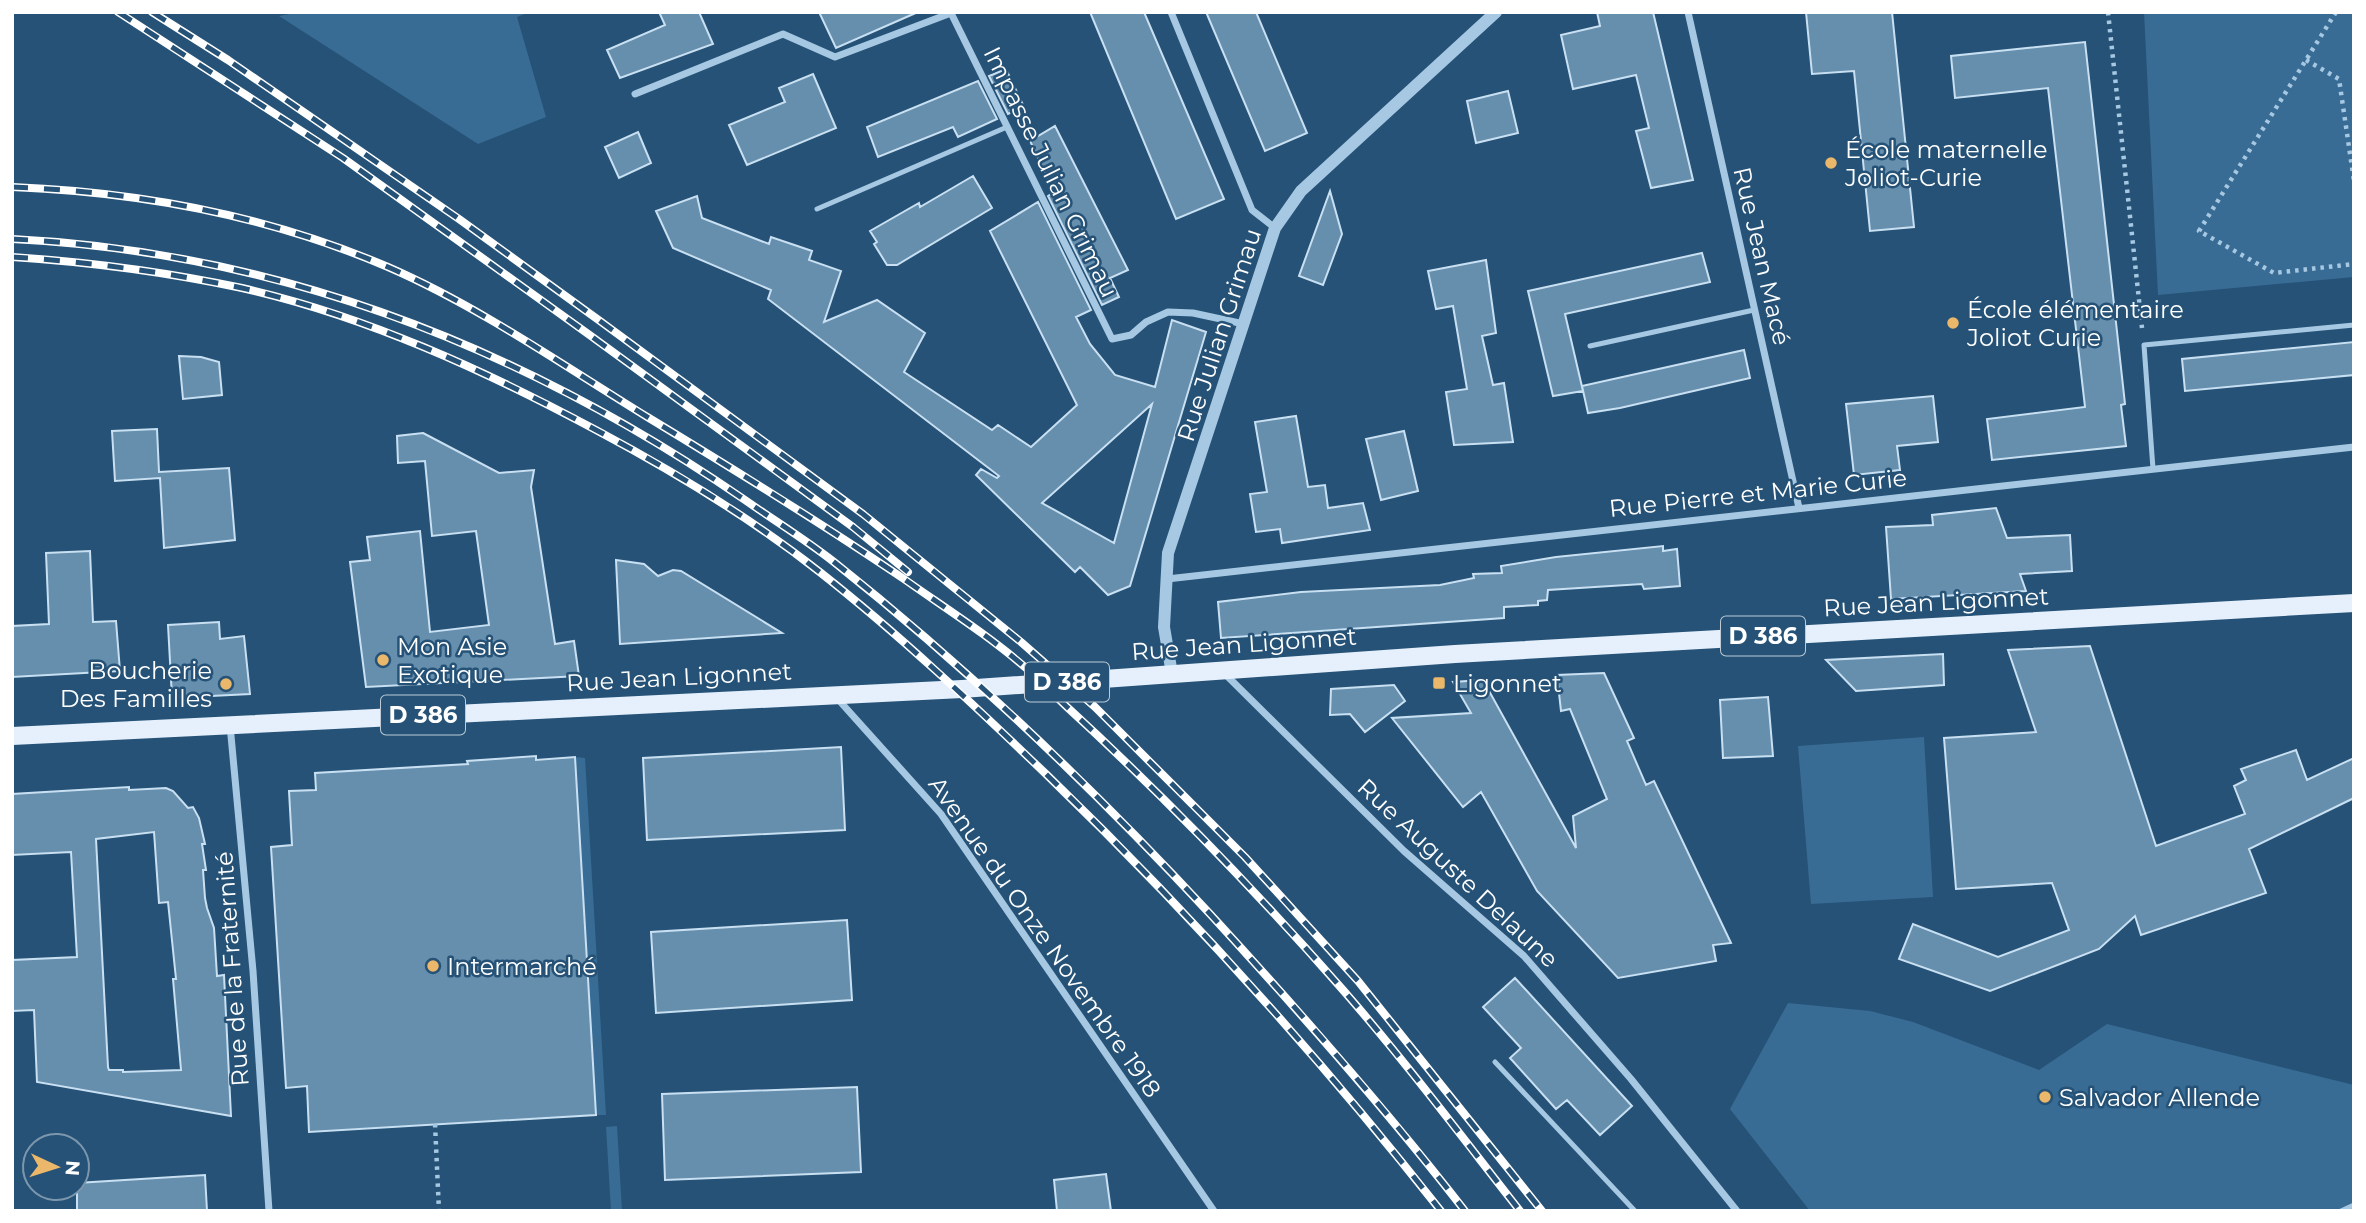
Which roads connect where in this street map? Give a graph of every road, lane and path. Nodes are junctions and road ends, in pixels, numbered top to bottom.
1 (1171, 12) edge
2 (1496, 12) edge
3 (1688, 12) edge
4 (2108, 12) edge
5 (2336, 12) edge
6 (2306, 60) junction
7 (635, 94) dead end
8 (1007, 127) junction
9 (2354, 181) edge
10 (817, 209) dead end
11 (1275, 228) junction
12 (2354, 264) edge
13 (1754, 310) junction
14 (1244, 324) junction
15 (2354, 325) edge
16 (2144, 345) junction
17 (1590, 346) dead end
18 (2354, 447) edge
19 (2153, 469) junction
20 (1799, 508) junction
21 (1167, 579) junction
22 (2354, 603) edge
23 (1221, 670) junction
24 (1172, 674) junction
25 (834, 694) junction
26 (230, 724) junction
27 (12, 736) edge
28 (1494, 1062) dead end
29 (435, 1124) dead end
30 (2354, 1205) edge
31 (269, 1211) edge
32 (439, 1211) edge
33 (1214, 1211) edge
34 (1635, 1211) edge
35 (1737, 1211) edge
36 (2341, 1211) edge

1 - 11 street
2 - 11 street, Rue Julian Grimau
3 - 13 street, Rue Jean Macé
4 - 16 path
5 - 6 path
6 - 9 path
6 - 12 path
7 - 8 street, Impasse Julian Grimau
8 - 10 lane
8 - 14 street, Impasse Julian Grimau
11 - 14 street, Rue Julian Grimau
13 - 17 lane
13 - 20 street, Rue Jean Macé
14 - 21 street, Rue Julian Grimau
15 - 16 lane
16 - 19 lane
18 - 19 street, Rue Pierre et Marie Curie
19 - 20 street, Rue Pierre et Marie Curie
20 - 21 street, Rue Pierre et Marie Curie
21 - 24 street, Rue Julian Grimau
22 - 23 main road, Rue Jean Ligonnet / D 386
23 - 24 main road, Rue Jean Ligonnet / D 386
23 - 35 street, Rue Auguste Delaune
24 - 25 main road, Rue Jean Ligonnet / D 386
25 - 26 main road, Rue Jean Ligonnet / D 386
25 - 33 street, Avenue du Onze Novembre 1918
26 - 27 main road, Rue Jean Ligonnet / D 386
26 - 31 street, Rue de la Fraternité
28 - 34 lane
29 - 32 path
30 - 36 lane

